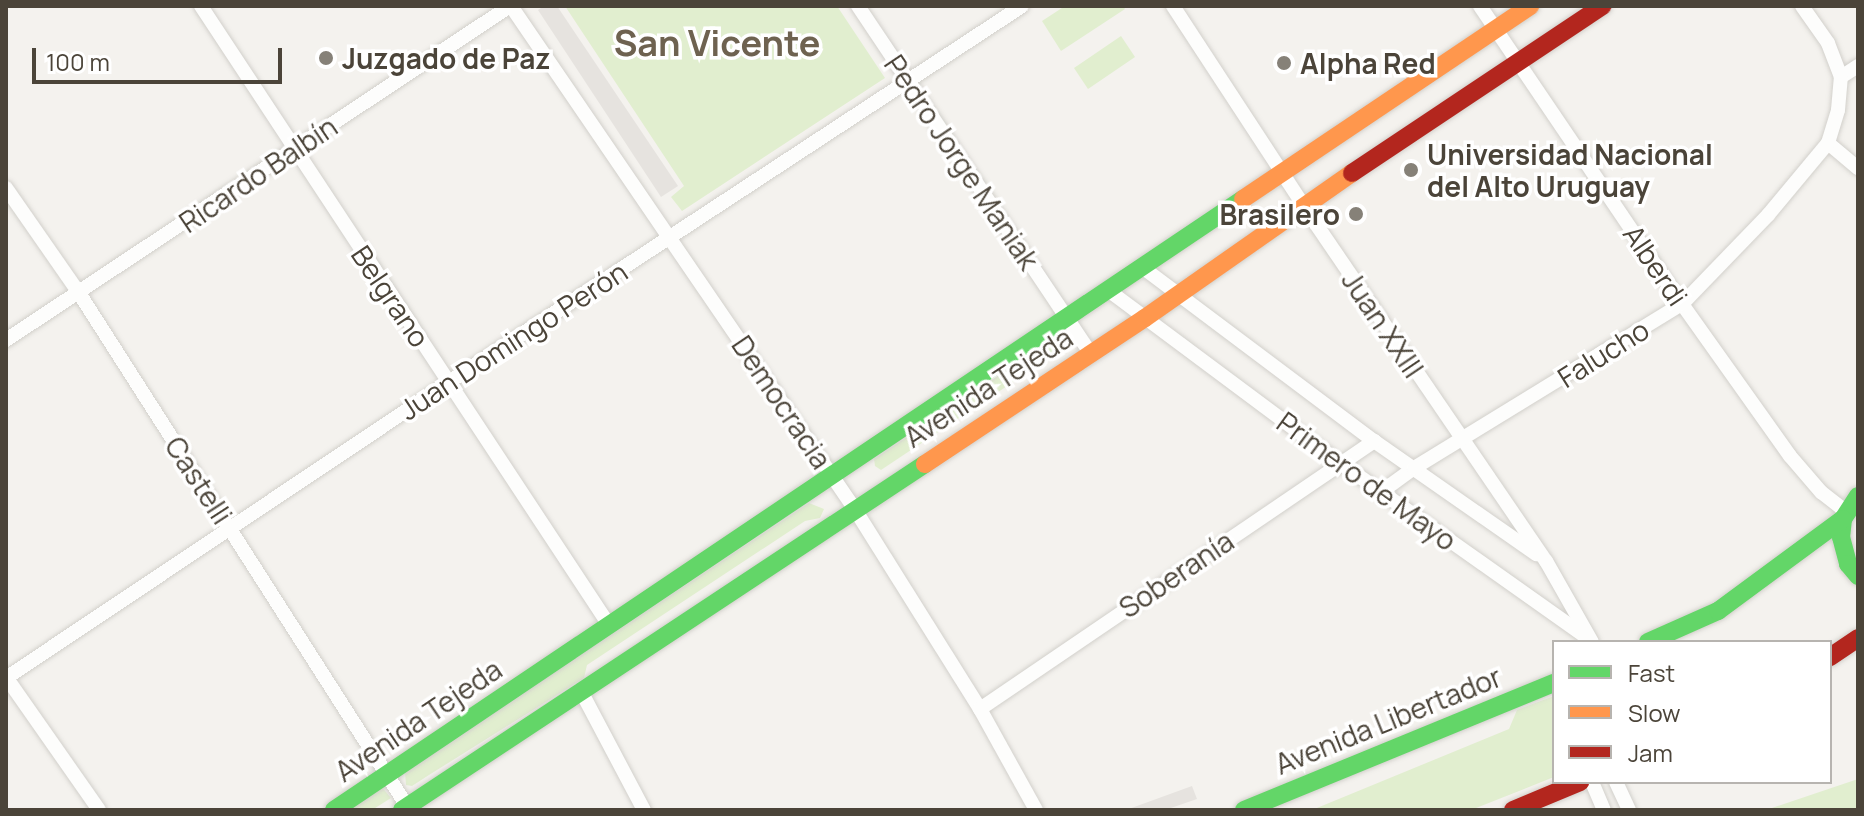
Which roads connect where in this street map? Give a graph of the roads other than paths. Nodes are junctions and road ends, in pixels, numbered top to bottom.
1 (201, 6) edge
2 (510, 6) edge
3 (858, 6) edge
4 (1022, 6) edge
5 (1173, 6) edge
6 (1480, 6) edge
7 (1530, 6) edge
8 (1602, 6) edge
9 (1802, 6) edge
10 (1496, 29) junction
11 (1519, 62) junction
12 (1858, 66) edge
13 (1841, 77) junction
14 (908, 81) junction
15 (1828, 143) junction
16 (294, 150) junction
17 (1858, 168) edge
18 (1283, 173) junction
19 (6, 188) edge
20 (1303, 205) junction
21 (671, 237) junction
22 (1142, 267) junction
23 (1108, 290) junction
24 (79, 293) junction
25 (1178, 295) junction
26 (1682, 304) junction
27 (1066, 318) junction
28 (1145, 318) junction
29 (6, 340) edge
30 (1091, 354) junction
31 (449, 382) junction
32 (1374, 441) junction
33 (1463, 441) junction
34 (1339, 462) junction
35 (1414, 468) junction
36 (832, 476) junction
37 (1381, 492) junction
38 (1858, 496) edge
39 (854, 508) junction
40 (1845, 516) junction
41 (229, 528) junction
42 (1546, 561) junction
43 (1858, 577) edge
44 (609, 625) junction
45 (1858, 638) edge
46 (1591, 640) edge
47 (1591, 640) edge
48 (1653, 640) edge
49 (1832, 656) edge
50 (6, 678) edge
51 (1552, 684) edge
52 (582, 693) junction
53 (980, 709) junction
54 (387, 775) junction
55 (1575, 784) edge
56 (1593, 784) edge
57 (1617, 784) edge
58 (1627, 806) edge
59 (404, 808) edge
60 (99, 810) edge
61 (334, 810) edge
62 (644, 810) edge
63 (1036, 810) edge
64 (1244, 810) edge
65 (1513, 810) edge
66 (1604, 810) edge

1 - 16 street, Belgrano
2 - 16 street, Ricardo Balbín
2 - 21 street, Democracia
3 - 14 street, Pedro Jorge Maniak
4 - 14 street, Juan Domingo Perón
5 - 18 street, Juan XXIII
6 - 10 street, Alberdi
7 - 10 main road, Avenida Tejeda
8 - 11 main road, Avenida Tejeda
9 - 13 street
10 - 11 street, Alberdi
10 - 18 main road, Avenida Tejeda
11 - 20 main road, Avenida Tejeda
11 - 26 street, Alberdi
12 - 13 street
13 - 15 street
14 - 21 street, Juan Domingo Perón
14 - 27 street, Pedro Jorge Maniak
15 - 17 street
15 - 26 street, Falucho
16 - 24 street, Ricardo Balbín
16 - 31 street, Belgrano
18 - 20 street, Juan XXIII
18 - 22 main road, Avenida Tejeda
19 - 24 street, Castelli
20 - 25 main road, Avenida Tejeda
20 - 33 street, Juan XXIII
21 - 31 street, Juan Domingo Perón
21 - 36 street, Democracia
22 - 23 main road, Avenida Tejeda
22 - 25 street, Primero de Mayo
23 - 27 main road, Avenida Tejeda
23 - 28 street, Primero de Mayo
24 - 29 street, Ricardo Balbín
24 - 41 street, Castelli
25 - 28 main road, Avenida Tejeda
25 - 32 street, Primero de Mayo
26 - 33 street, Falucho
26 - 40 street, Alberdi
27 - 30 street, Pedro Jorge Maniak
27 - 36 main road, Avenida Tejeda
28 - 30 main road, Avenida Tejeda
28 - 34 street, Primero de Mayo
30 - 39 main road, Avenida Tejeda
31 - 41 street, Juan Domingo Perón
31 - 44 street, Belgrano
32 - 34 street, Soberanía
32 - 35 street, Primero de Mayo
33 - 35 street, Falucho
33 - 42 street, Juan XXIII
34 - 37 street, Primero de Mayo
34 - 53 street, Soberanía
35 - 37 street, Falucho
35 - 42 street, Primero de Mayo
36 - 39 street, Democracia
36 - 44 main road, Avenida Tejeda
37 - 47 street, Primero de Mayo
38 - 40 main road
39 - 52 main road, Avenida Tejeda
39 - 53 street, Democracia
40 - 43 main road
40 - 48 main road
41 - 50 street, Juan Domingo Perón
41 - 54 street, Castelli
42 - 46 street, Juan XXIII
44 - 54 main road, Avenida Tejeda
45 - 49 main road
50 - 60 street
51 - 64 main road, Avenida Libertador
52 - 59 main road, Avenida Tejeda
52 - 62 street
53 - 63 street, Democracia
54 - 59 street, Castelli
54 - 61 main road, Avenida Tejeda
55 - 65 main road
56 - 66 street
57 - 58 street

